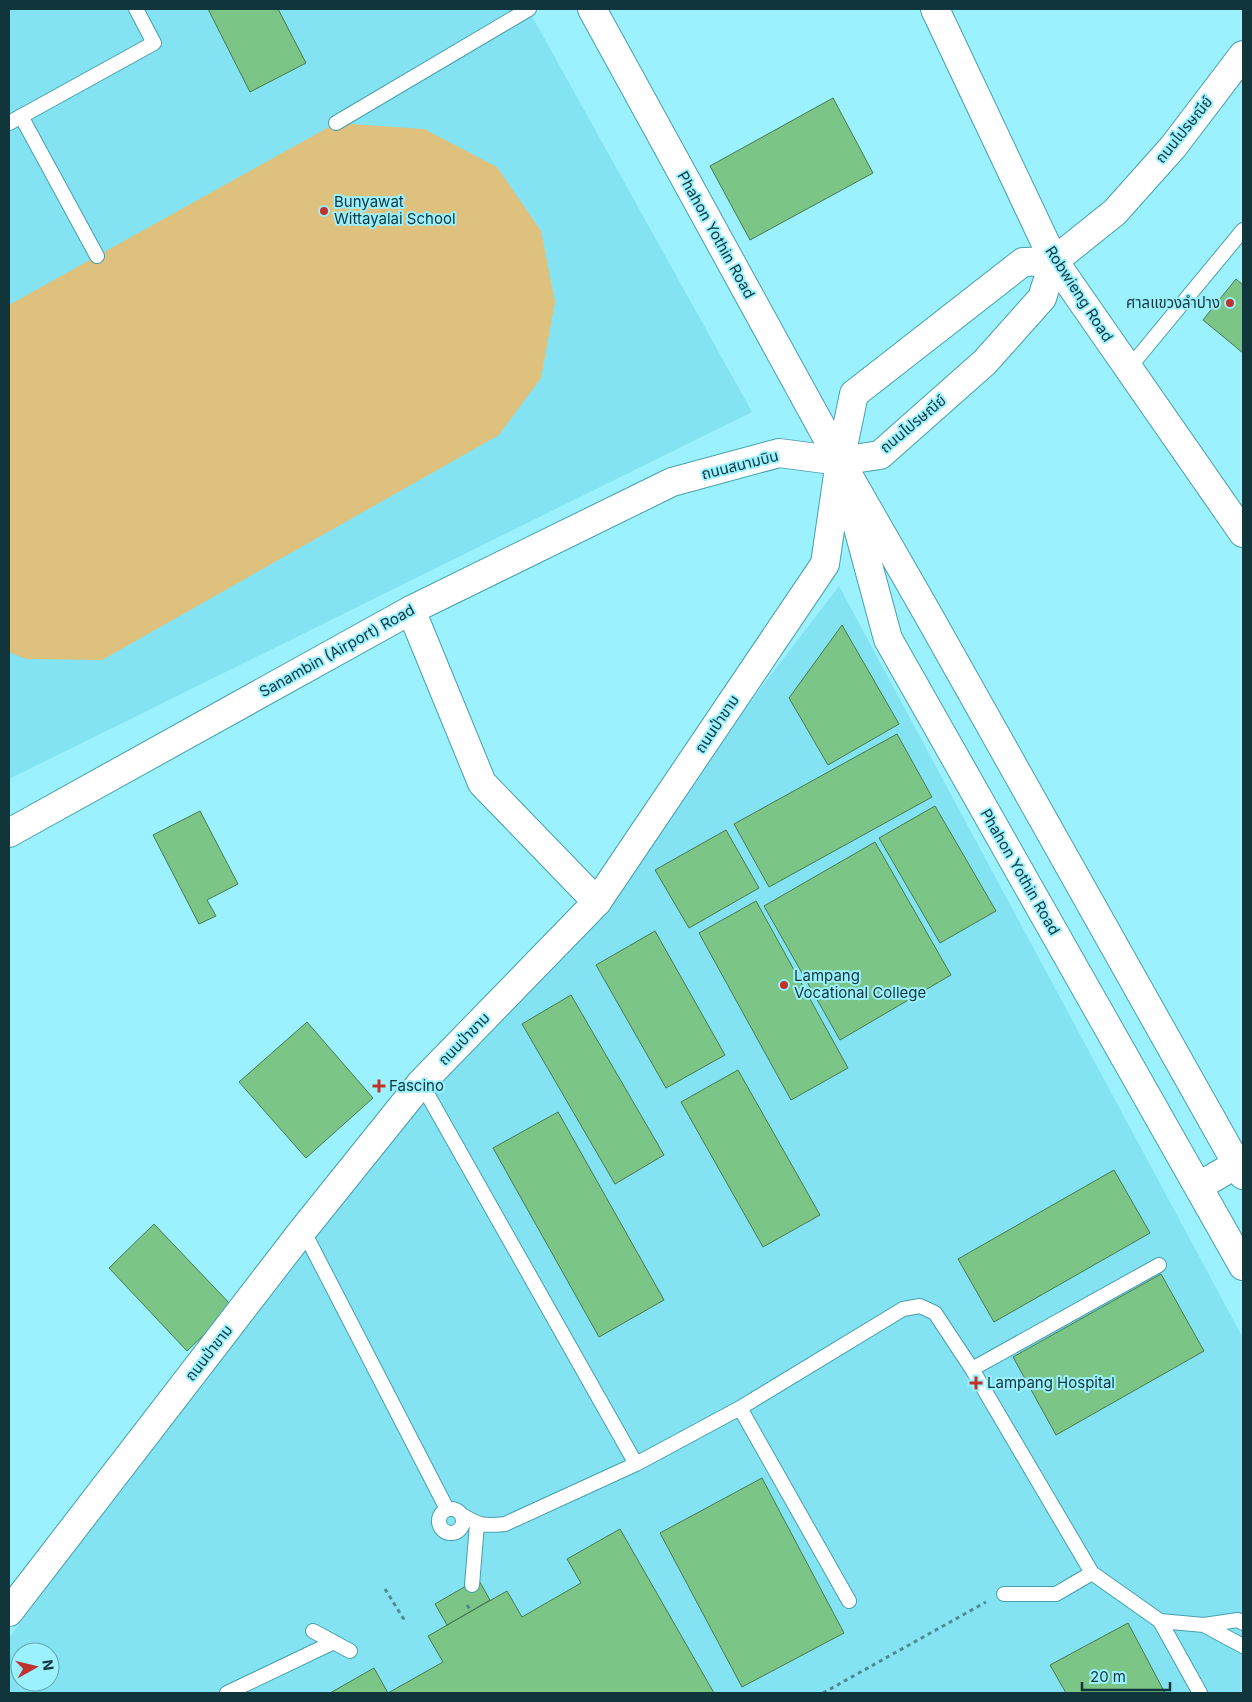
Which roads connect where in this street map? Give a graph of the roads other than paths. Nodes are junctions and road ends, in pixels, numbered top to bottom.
1 (136, 9) edge
2 (528, 9) edge
3 (592, 9) edge
4 (935, 9) edge
5 (1243, 55) edge
6 (15, 119) edge
7 (336, 123) dead end
8 (1243, 230) edge
9 (97, 256) dead end
10 (1054, 261) junction
11 (1129, 368) junction
12 (840, 461) junction
13 (1235, 502) edge
14 (1243, 533) edge
15 (411, 610) junction
16 (9, 833) edge
17 (597, 902) junction
18 (420, 1083) junction
19 (1240, 1170) edge
20 (1198, 1186) junction
21 (304, 1230) junction
22 (1160, 1265) dead end
23 (1243, 1266) edge
24 (972, 1369) junction
25 (740, 1408) junction
26 (636, 1464) junction
27 (447, 1509) junction
28 (462, 1515) junction
29 (477, 1524) junction
30 (1092, 1573) junction
31 (472, 1585) dead end
32 (1004, 1594) dead end
33 (849, 1601) dead end
34 (9, 1612) edge
35 (1160, 1622) junction
36 (1243, 1623) edge
37 (1204, 1625) junction
38 (313, 1630) dead end
39 (334, 1642) junction
40 (1243, 1646) edge
41 (350, 1651) dead end
42 (228, 1693) edge
43 (1200, 1693) edge

1 - 6 lane
2 - 7 lane
3 - 12 street, Phahon Yothin Road
4 - 10 street, Robwieng Road
5 - 10 street, ถนนไปรษณีย์
6 - 9 lane
8 - 11 lane
10 - 11 street, Robwieng Road
10 - 12 street, ถนนไปรษณีย์
10 - 12 street
11 - 13 street, Robwieng Road
12 - 15 street, ถนนสนามบิน
12 - 17 street, ถนนป่าขาม
12 - 19 street, Phahon Yothin Road
12 - 20 street, Phahon Yothin Road
13 - 14 street, Robwieng Road
15 - 16 street, Sanambin (Airport) Road
15 - 17 street
17 - 18 street, ถนนป่าขาม
18 - 21 street, ถนนป่าขาม
18 - 26 lane
19 - 20 street
20 - 23 street, Phahon Yothin Road
21 - 27 lane
21 - 34 street, ถนนป่าขาม
22 - 24 lane
24 - 25 lane
24 - 30 lane
25 - 26 lane
25 - 33 lane
26 - 29 lane
27 - 28 lane
27 - 28 lane
28 - 29 lane
29 - 31 lane
30 - 32 lane
30 - 35 lane
35 - 37 lane
35 - 43 lane
36 - 37 lane
37 - 40 lane
38 - 39 lane
39 - 41 lane
39 - 42 lane

